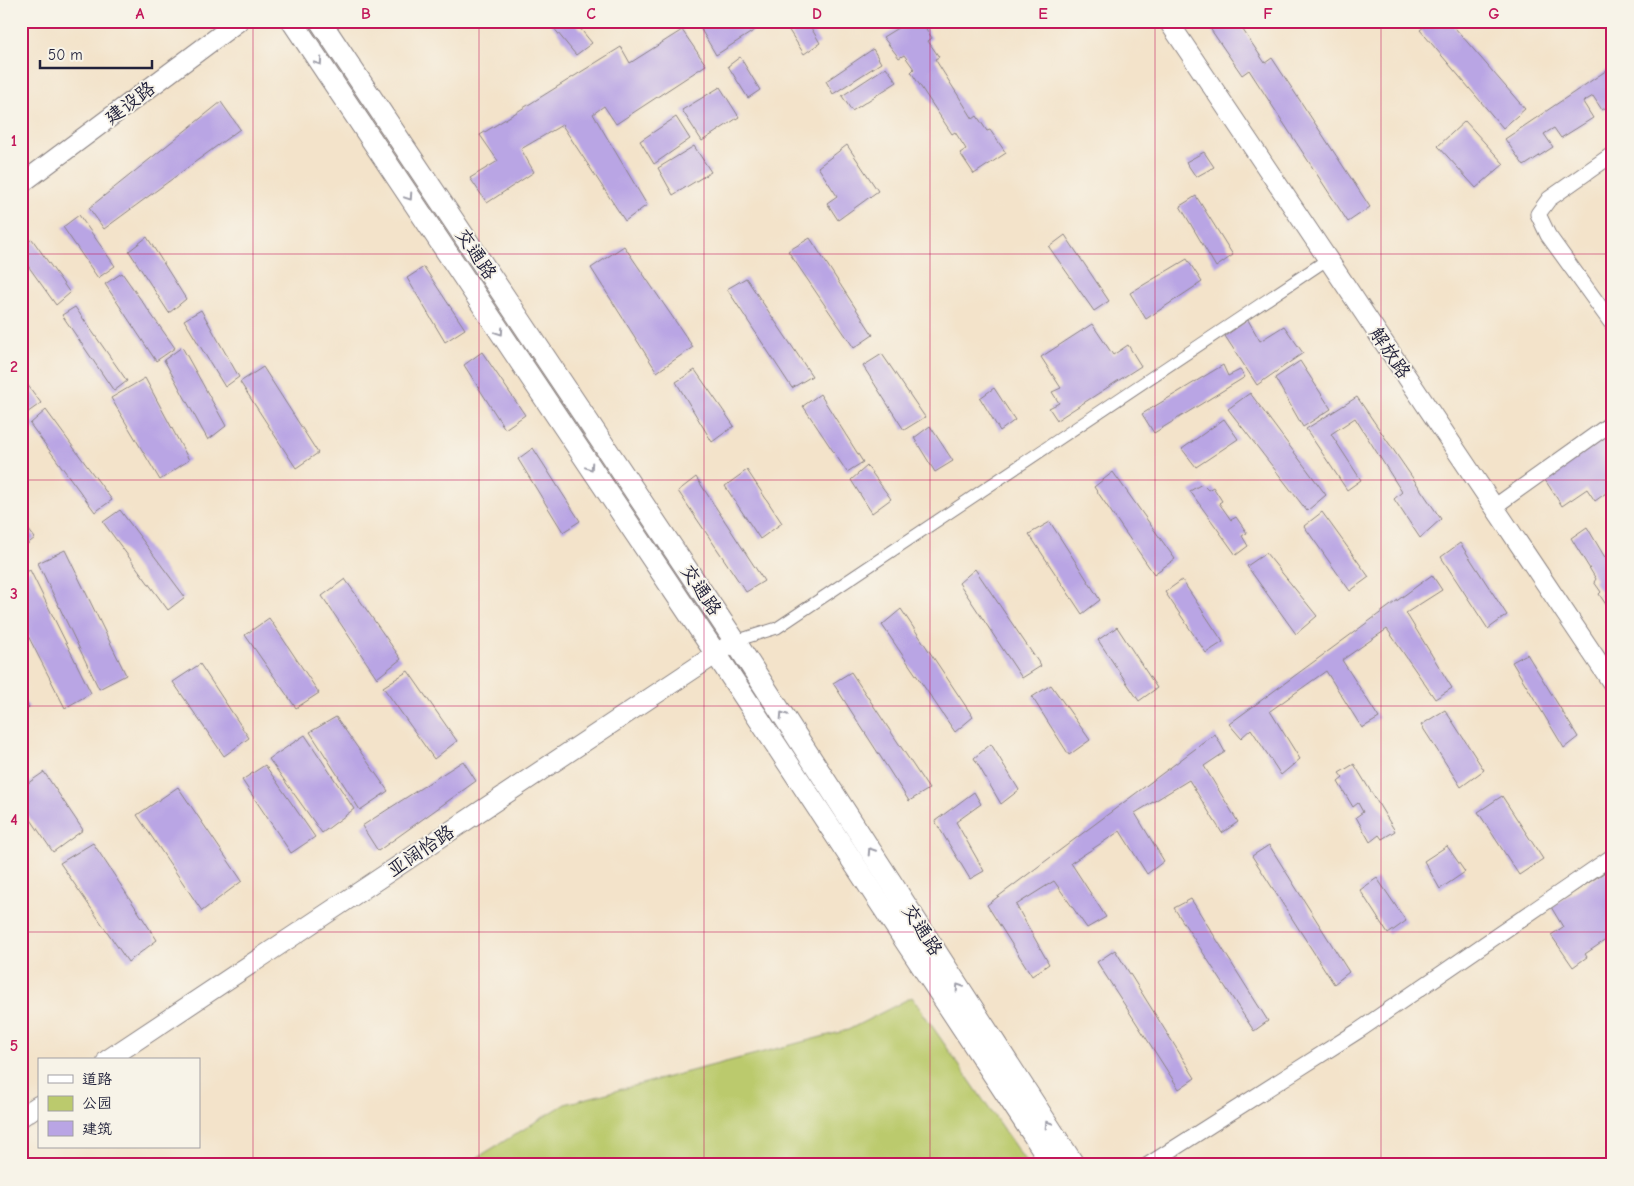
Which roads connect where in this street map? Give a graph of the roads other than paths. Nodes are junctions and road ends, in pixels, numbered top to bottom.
1 (239, 21) edge
2 (292, 21) edge
3 (320, 21) edge
4 (1168, 21) edge
5 (1613, 154) edge
6 (21, 184) edge
7 (1328, 259) junction
8 (1613, 325) edge
9 (1613, 422) edge
10 (1494, 507) junction
11 (735, 641) junction
12 (716, 654) junction
13 (1613, 684) edge
14 (1613, 856) edge
15 (110, 1058) edge
16 (38, 1106) edge
17 (21, 1117) edge
18 (1052, 1165) edge
19 (1074, 1165) edge
20 (1148, 1165) edge

1 - 6 street, 建设路
2 -> 12 main road
3 - 11 main road, 交通路
4 - 7 street, 解放路
5 - 8 street
7 - 10 street, 解放路
7 - 11 street
9 - 10 street
10 - 13 street, 解放路
11 - 12 street, 亚阔恰路
19 -> 11 main road, 交通路
12 - 15 street, 亚阔恰路
12 - 18 main road
14 - 20 street
16 - 17 street

